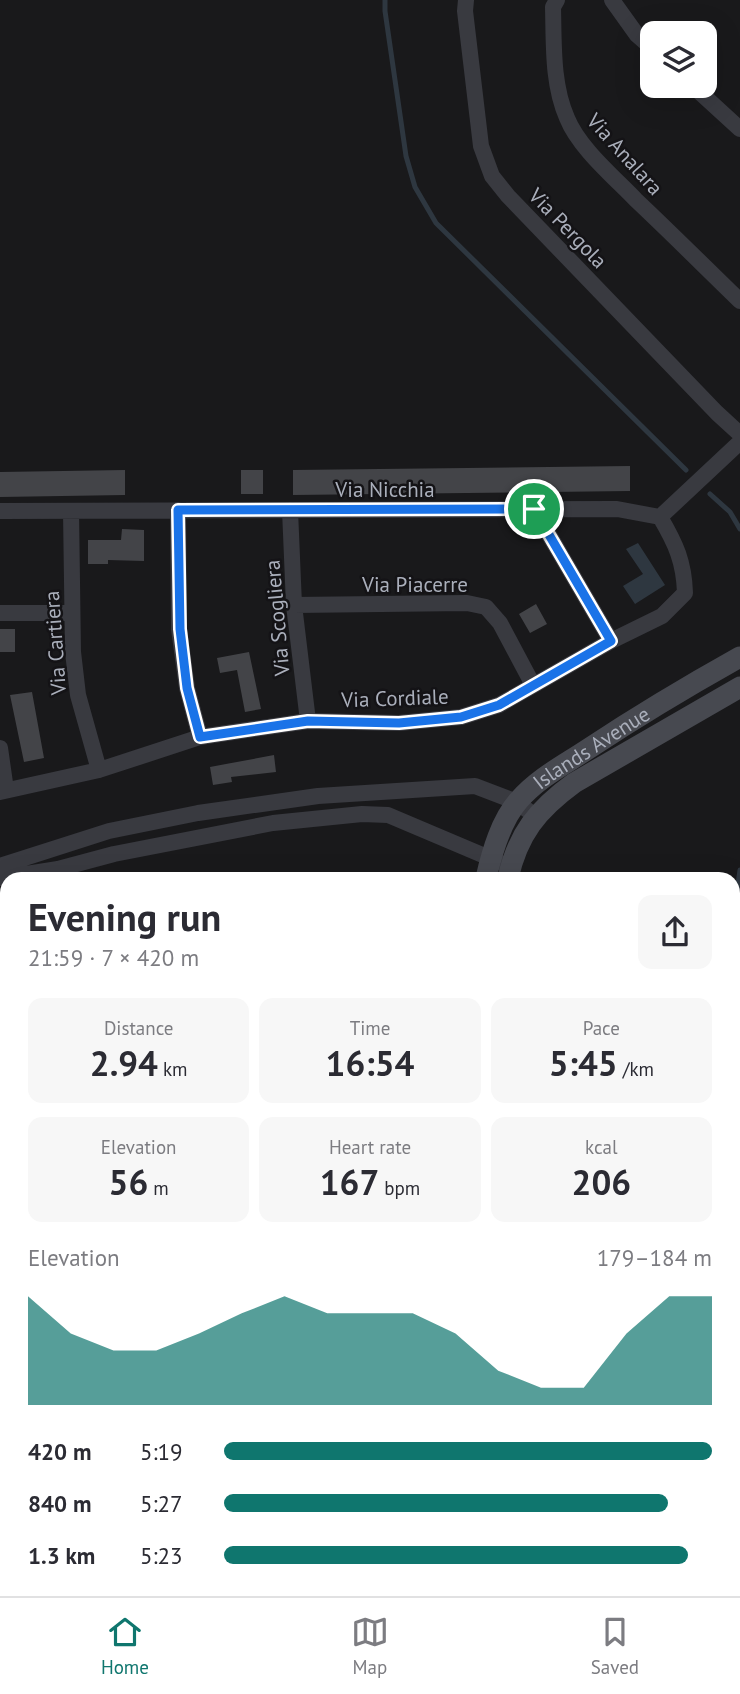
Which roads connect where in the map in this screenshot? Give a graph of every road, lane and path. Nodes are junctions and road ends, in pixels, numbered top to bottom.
1 (466, 0) edge
2 (557, 0) edge
3 (612, 0) edge
4 (640, 38) edge
5 (706, 98) edge
6 (740, 129) edge
7 (740, 301) edge
8 (740, 434) edge
9 (740, 442) edge
10 (534, 509) junction
11 (178, 510) junction
12 (290, 510) junction
13 (0, 511) edge
14 (71, 511) junction
15 (660, 517) junction
16 (294, 605) junction
17 (71, 612) junction
18 (0, 613) edge
19 (611, 641) junction
20 (740, 657) edge
21 (533, 685) junction
22 (740, 687) edge
23 (308, 721) junction
24 (200, 737) junction
25 (0, 748) edge
26 (99, 770) junction
27 (3, 791) edge
28 (388, 792) junction
29 (517, 802) junction
30 (388, 815) junction
31 (535, 816) junction
32 (0, 866) edge
33 (499, 871) edge
34 (39, 872) edge

1 - 8 street, Via Pergola
2 - 7 street, Via Analara
3 - 4 street
5 - 6 street
9 - 15 street
10 - 12 street, Via Nicchia
10 - 15 street, Via Nicchia
10 - 19 street
11 - 12 street, Via Nicchia
11 - 14 street, Via Nicchia
11 - 24 street
12 - 16 street, Via Scogliera
13 - 14 street, Via Nicchia
14 - 17 street, Via Cartiera
15 - 19 street, Via Cordiale
16 - 21 street, Via Piacerre
16 - 23 street, Via Scogliera
17 - 18 street
17 - 26 street, Via Cartiera
19 - 21 street, Via Cordiale
20 - 29 street, Islands Avenue
21 - 23 street, Via Cordiale
22 - 31 street, Islands Avenue
23 - 24 street, Via Cordiale
24 - 26 street, Via Cordiale
25 - 27 street
26 - 27 street, Via Cordiale
28 - 29 street
28 - 30 street
28 - 32 street
29 - 31 street
29 - 33 street, Islands Avenue
30 - 33 street
30 - 34 street
31 - 33 street, Islands Avenue

